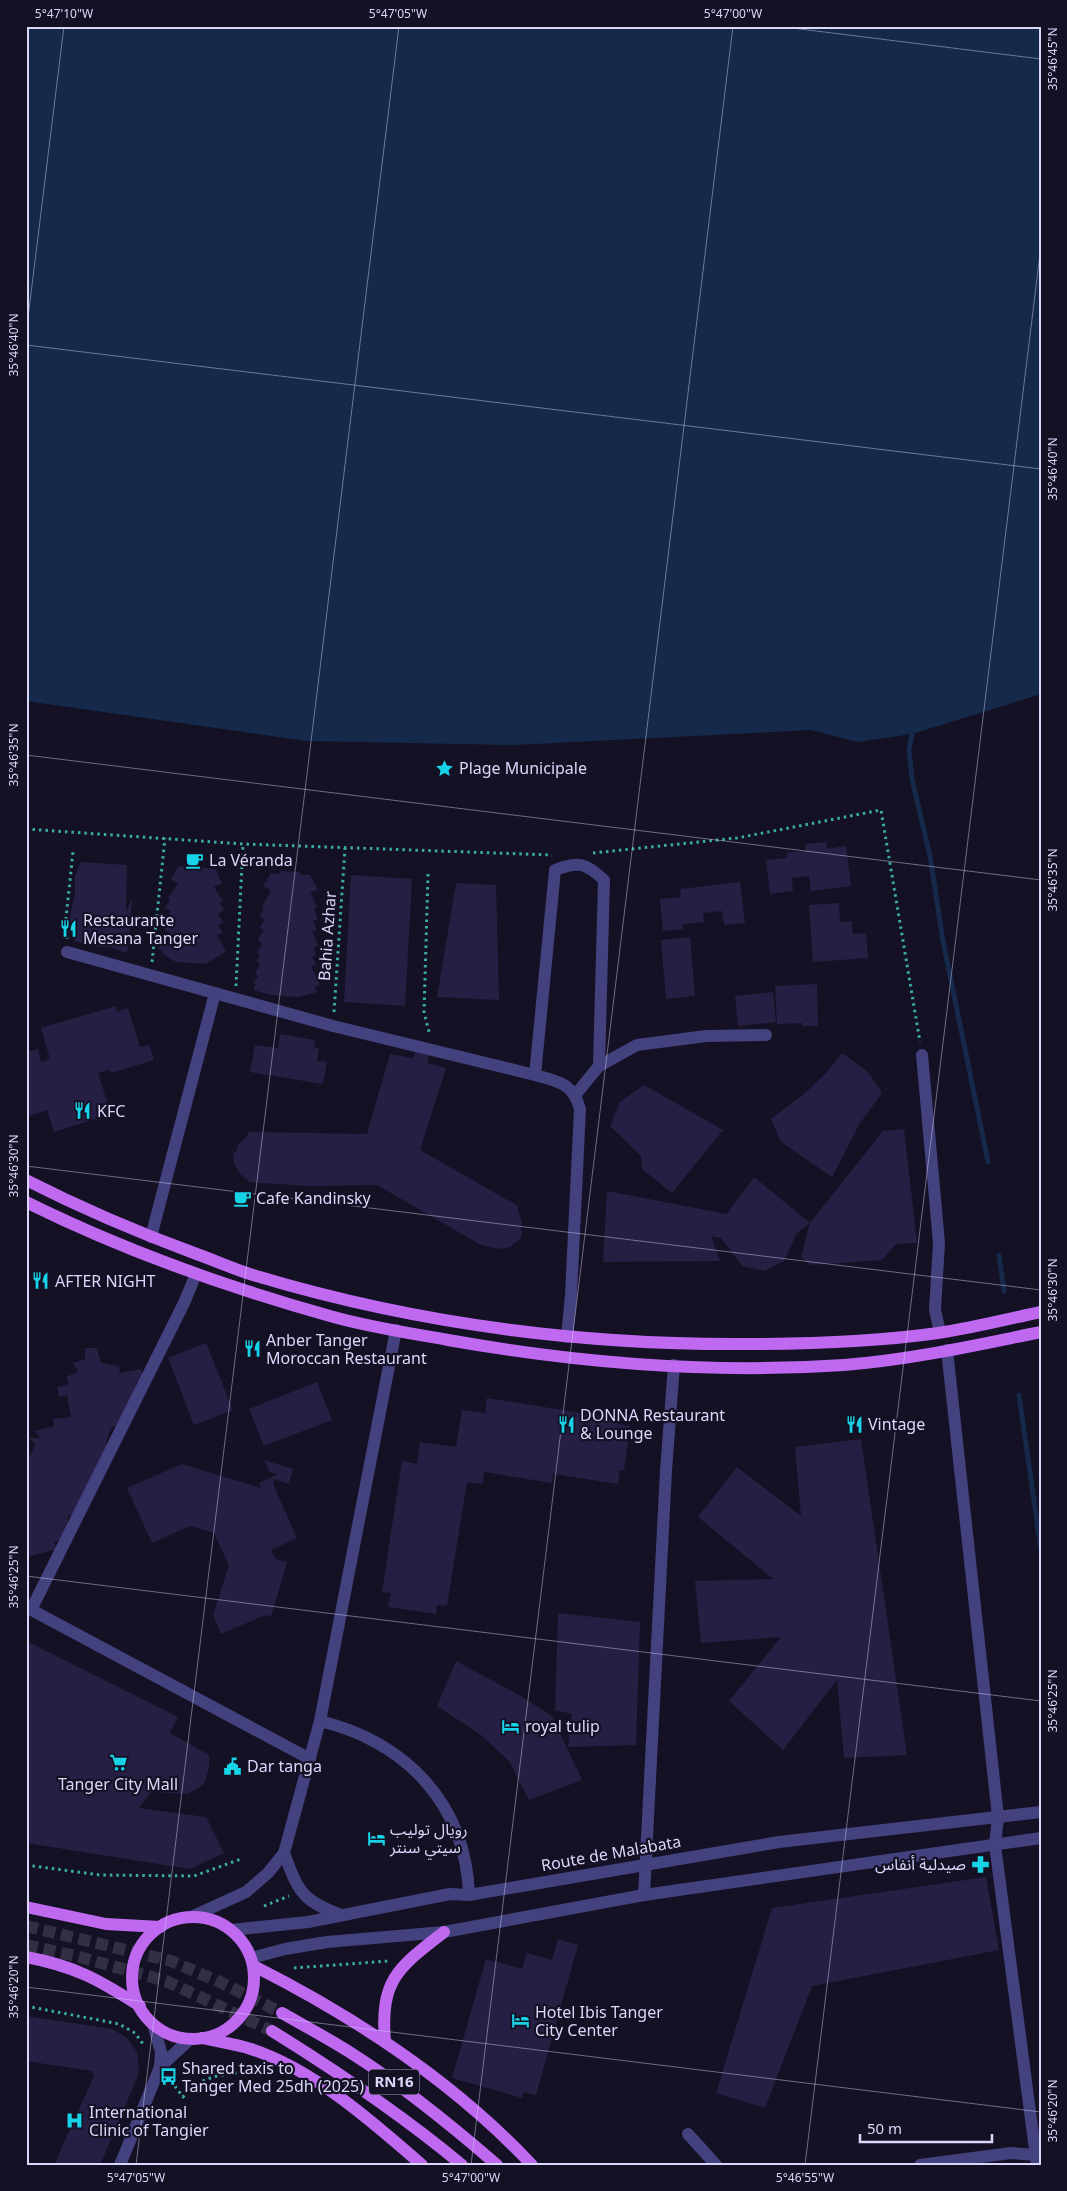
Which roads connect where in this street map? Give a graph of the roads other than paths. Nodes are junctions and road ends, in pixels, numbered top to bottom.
1 (67, 952) road end
2 (215, 993) junction
3 (766, 1035) dead end
4 (922, 1055) dead end
5 (599, 1066) junction
6 (535, 1075) junction
7 (576, 1094) junction
8 (26, 1180) edge
9 (26, 1202) edge
10 (152, 1237) junction
11 (196, 1274) junction
12 (1041, 1312) edge
13 (396, 1330) junction
14 (940, 1332) junction
15 (1041, 1332) edge
16 (567, 1337) junction
17 (946, 1350) junction
18 (674, 1365) junction
19 (29, 1608) edge
20 (320, 1721) junction
21 (310, 1759) junction
22 (1041, 1812) edge
23 (998, 1817) junction
24 (1041, 1838) edge
25 (995, 1845) junction
26 (284, 1853) junction
27 (646, 1863) junction
28 (469, 1894) junction
29 (644, 1895) junction
30 (26, 1907) edge
31 (341, 1915) junction
32 (191, 1917) junction
33 (160, 1927) junction
34 (231, 1930) junction
35 (444, 1932) junction
36 (26, 1957) edge
37 (252, 1962) junction
38 (140, 2006) junction
39 (282, 2013) tunnel mouth
40 (153, 2024) junction
41 (272, 2031) tunnel mouth
42 (195, 2039) junction
43 (386, 2042) junction
44 (160, 2067) junction
45 (688, 2134) dead end
46 (1036, 2160) edge
47 (120, 2165) edge
48 (422, 2165) edge
49 (462, 2165) edge
50 (497, 2165) edge
51 (532, 2165) edge
52 (716, 2165) edge
53 (920, 2165) edge

1 - 2 street
2 - 6 street
2 - 10 street
3 - 5 street
4 - 14 street
5 - 6 street
5 - 7 street
6 - 7 street
7 - 16 street
8 - 10 main road
9 - 11 main road
10 - 16 main road
11 - 13 main road
11 - 19 street
12 - 14 main road
13 - 18 main road
13 - 20 street
14 - 16 main road
15 - 17 main road
17 - 18 main road
17 - 23 street
18 - 27 street
19 - 21 street
20 - 21 street
20 - 28 street
21 - 26 street
22 - 23 street, Route de Malabata
23 - 25 street
23 - 27 street, Route de Malabata
24 - 25 street
25 - 29 street
25 - 46 street
26 - 31 street
26 - 32 street
27 - 28 street, Route de Malabata
27 - 29 street
28 - 31 street, Route de Malabata
29 - 35 street
30 - 33 main road, RN16
31 - 34 street, Route de Malabata
32 - 33 main road, RN16
32 - 34 main road, RN16
33 - 38 main road, RN16
34 - 37 main road, RN16
35 - 37 street
35 - 43 main road
36 - 38 main road, RN16
37 - 42 main road
37 - 43 main road, RN16
38 - 40 main road, RN16
39 - 50 main road, RN16 / RN16
40 - 42 main road, RN16
40 - 44 street
41 - 49 main road, RN16 / RN16
42 - 44 street
42 - 48 main road, RN16
43 - 51 main road, RN16
44 - 47 street
45 - 52 street
46 - 53 street

